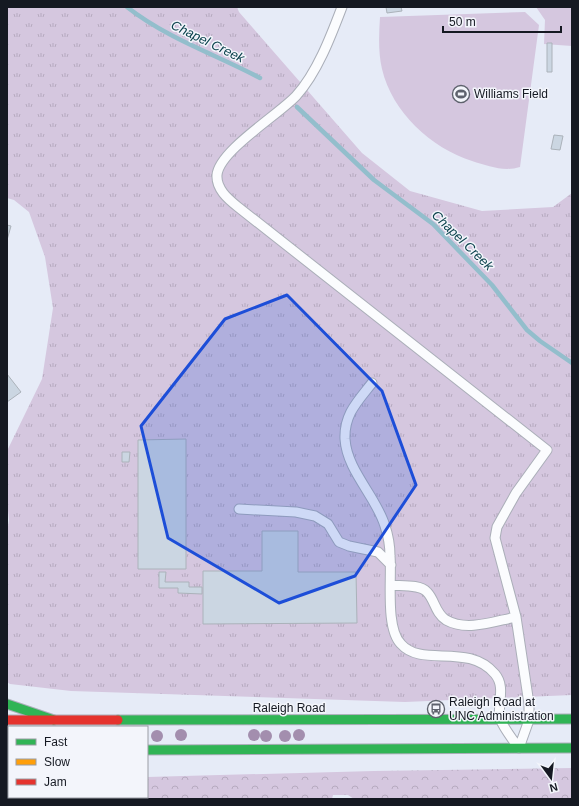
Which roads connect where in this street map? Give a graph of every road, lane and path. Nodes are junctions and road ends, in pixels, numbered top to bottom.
1 (342, 7) edge
2 (372, 383) dead end
3 (239, 509) dead end
4 (391, 564) junction
5 (391, 585) junction
6 (516, 617) junction
7 (7, 704) edge
8 (500, 719) junction
9 (572, 719) edge
10 (7, 720) edge
11 (54, 720) junction
12 (529, 720) junction
13 (572, 748) edge
14 (519, 749) junction
15 (148, 750) edge

1 - 6 lane
2 - 4 lane
3 - 4 lane
4 - 5 lane
5 - 6 lane
5 - 8 lane
6 - 12 lane
7 - 11 main road
8 - 11 main road, Raleigh Road
8 - 12 main road, Raleigh Road
8 - 14 lane
9 - 12 main road, Raleigh Road
10 - 11 main road, Raleigh Road
12 - 14 lane
13 - 14 main road
14 - 15 main road

